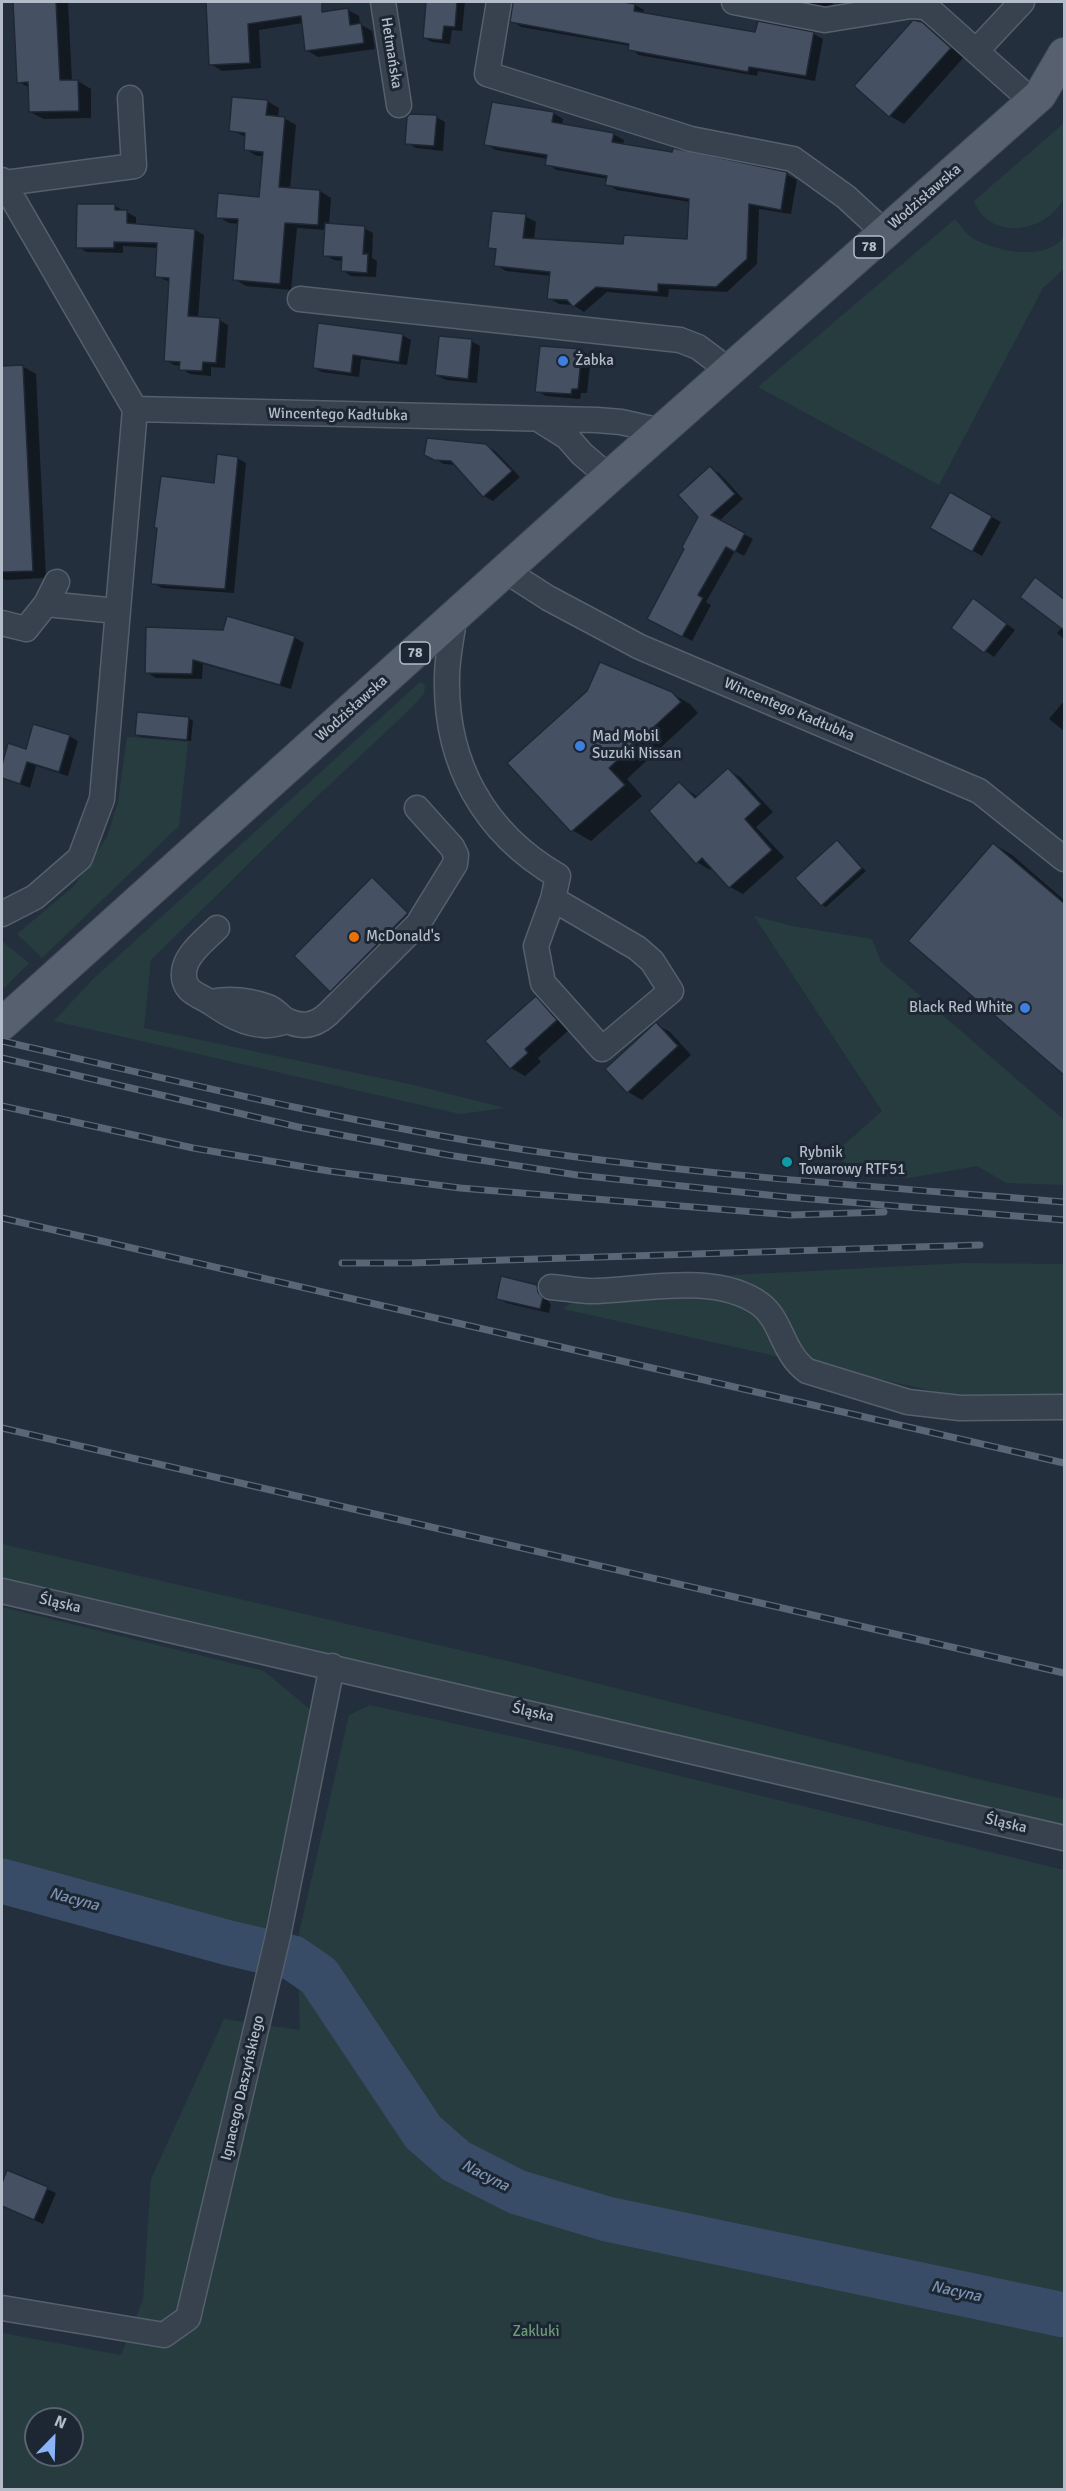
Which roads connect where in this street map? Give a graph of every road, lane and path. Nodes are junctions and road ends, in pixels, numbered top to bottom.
1 (383, 2) edge
2 (499, 2) edge
3 (734, 2) edge
4 (1022, 2) edge
5 (977, 50) junction
6 (1065, 54) edge
7 (1046, 94) edge
8 (130, 98) dead end
9 (399, 105) dead end
10 (3, 182) edge
11 (885, 233) junction
12 (300, 299) dead end
13 (730, 371) junction
14 (135, 410) junction
15 (540, 420) junction
16 (661, 431) junction
17 (609, 477) junction
18 (506, 570) junction
19 (57, 582) dead end
20 (46, 604) junction
21 (117, 611) junction
22 (454, 618) junction
23 (2, 623) edge
24 (417, 808) dead end
25 (1065, 859) edge
26 (553, 899) junction
27 (2, 914) edge
28 (217, 928) dead end
29 (2, 1024) edge
30 (551, 1287) dead end
31 (1065, 1407) edge
32 (2, 1590) edge
33 (332, 1666) junction
34 (1065, 1838) edge
35 (2, 2307) edge

1 - 9 street, Hetmańska
2 - 11 street
3 - 5 street
4 - 5 street
5 - 7 street
6 - 7 main road, Wodzisławska / 78
7 - 11 main road, Wodzisławska / 78
8 - 10 street
10 - 14 street
11 - 13 main road, Wodzisławska / 78
12 - 13 street
13 - 16 main road, Wodzisławska / 78
14 - 15 street, Wincentego Kadłubka
14 - 21 street
15 - 16 street, Wincentego Kadłubka
15 - 17 street
16 - 17 main road, Wodzisławska / 78
17 - 18 main road, Wodzisławska / 78
18 - 22 main road, Wodzisławska / 78
18 - 25 street, Wincentego Kadłubka
19 - 20 street
20 - 21 street
20 - 23 street
21 - 27 street
22 - 26 street
22 - 29 main road, Wodzisławska / 78
24 - 28 street
26 - 26 street
30 - 31 street
32 - 33 street, Śląska
33 - 34 street, Śląska
33 - 35 street, Ignacego Daszyńskiego

